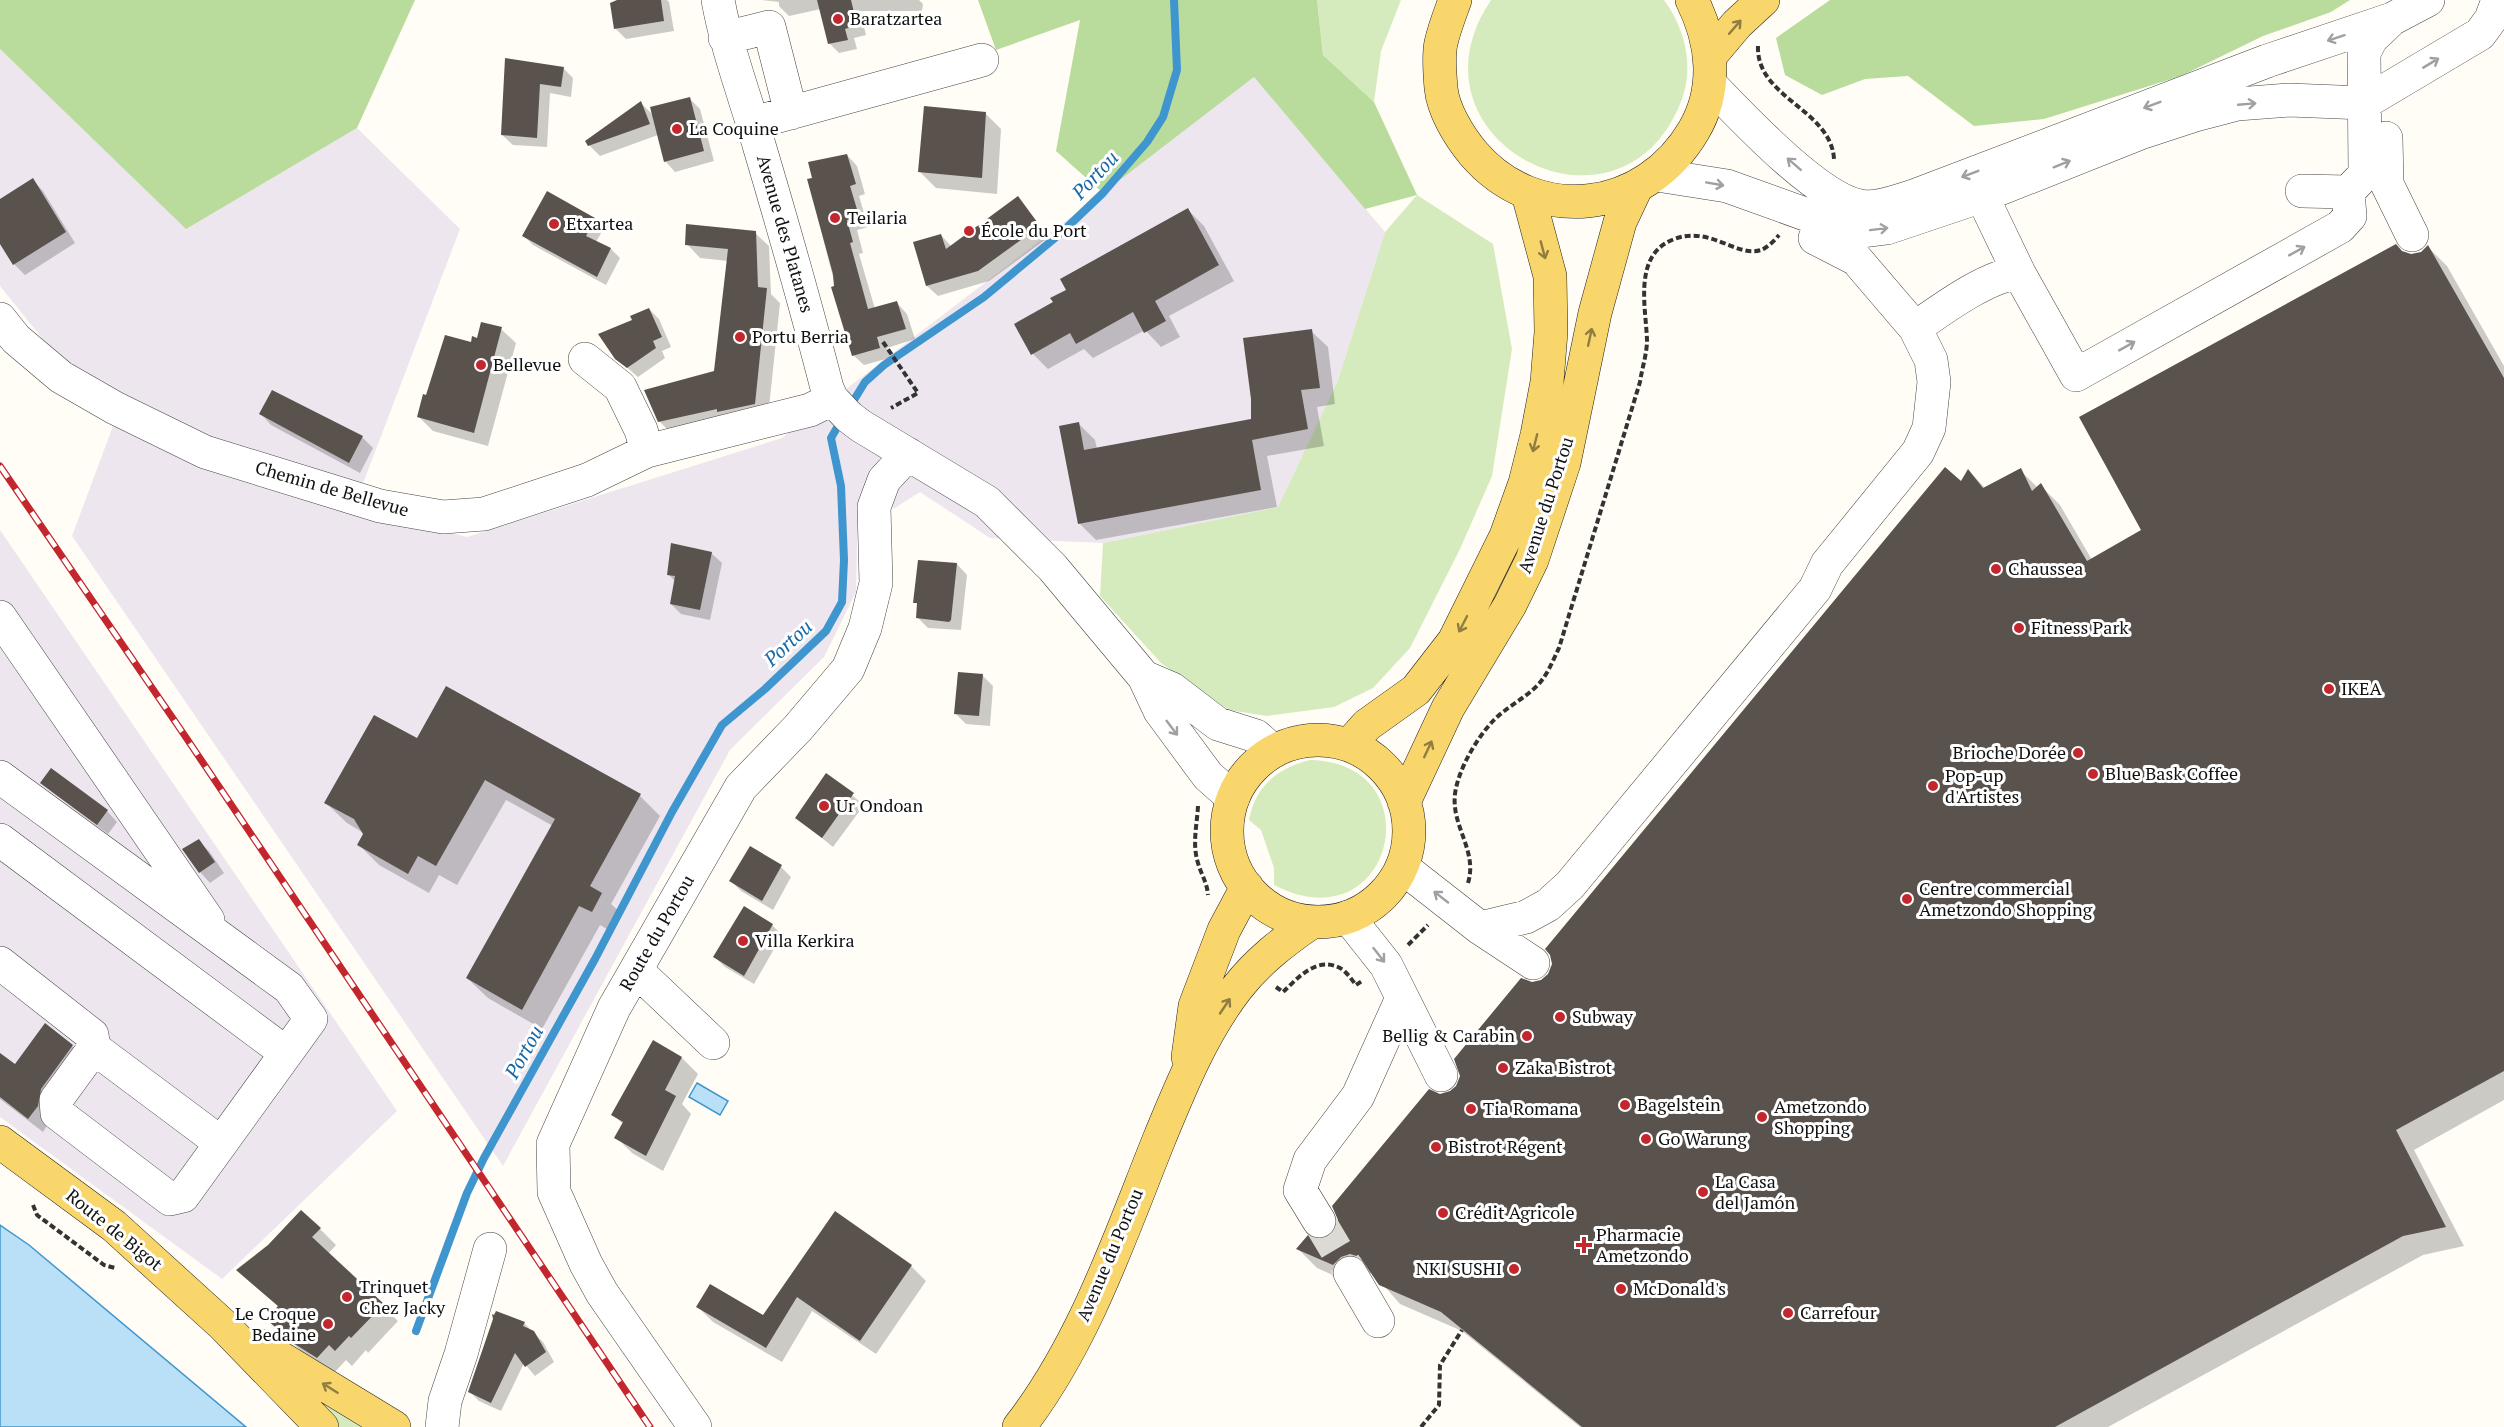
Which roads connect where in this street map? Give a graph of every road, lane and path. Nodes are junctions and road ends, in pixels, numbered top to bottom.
1 (718, 0) edge
2 (1455, 0) edge
3 (1692, 0) edge
4 (1763, 0) edge
5 (2428, 0) edge
6 (2500, 4) edge
7 (2392, 19) junction
8 (724, 38) junction
9 (982, 60) dead end
10 (1710, 70) junction
11 (2375, 96) junction
12 (791, 113) junction
13 (753, 123) junction
14 (1647, 181) junction
15 (2356, 183) junction
16 (2302, 190) dead end
17 (1528, 194) junction
18 (1982, 196) junction
19 (1822, 222) junction
20 (1746, 250) dead end
21 (2019, 273) junction
22 (0, 319) edge
23 (1915, 328) junction
24 (885, 345) dead end
25 (585, 359) dead end
26 (832, 399) junction
27 (874, 417) junction
28 (647, 451) junction
29 (908, 454) junction
30 (0, 617) edge
31 (1144, 677) junction
32 (1348, 745) junction
33 (1274, 751) junction
34 (0, 777) edge
35 (1233, 798) junction
36 (1404, 802) junction
37 (1198, 806) dead end
38 (0, 840) edge
39 (1402, 867) junction
40 (1247, 887) junction
41 (1208, 896) dead end
42 (1450, 904) junction
43 (1348, 917) junction
44 (1312, 922) junction
45 (1480, 928) junction
46 (222, 941) junction
47 (1533, 963) dead end
48 (1, 965) edge
49 (1386, 965) junction
50 (636, 970) junction
51 (1273, 985) dead end
52 (1402, 998) junction
53 (713, 1043) dead end
54 (94, 1048) junction
55 (286, 1053) junction
56 (1185, 1075) junction
57 (1441, 1075) dead end
58 (0, 1142) edge
59 (221, 1143) junction
60 (1319, 1221) tunnel mouth
61 (490, 1249) dead end
62 (1350, 1273) tunnel mouth
63 (1378, 1321) dead end
64 (223, 1325) junction
65 (1462, 1329) dead end
66 (322, 1427) edge
67 (394, 1427) edge
68 (442, 1427) edge
69 (695, 1427) edge
70 (1019, 1427) edge
71 (1421, 1427) edge

1 - 8 street, Avenue des Platanes
2 - 17 main road
3 - 10 main road
10 -> 4 main road
5 - 7 street
11 -> 6 street
7 -> 10 street
7 - 11 street
8 - 12 street
8 - 13 street, Avenue des Platanes
9 - 12 street
10 - 14 main road
11 - 15 street
11 - 15 street
18 -> 11 street
12 - 13 street
13 - 26 street, Avenue des Platanes
14 - 17 main road
14 -> 19 street
36 -> 14 main road, Avenue du Portou
15 - 16 street
21 -> 15 street
17 -> 32 main road, Avenue du Portou
19 -> 18 street
18 - 21 street
19 - 23 street
20 - 42 path
21 - 23 street
22 - 28 street, Chemin de Bellevue
23 - 45 street
24 - 27 path
25 - 28 street
26 - 27 street
26 - 28 street, Chemin de Bellevue
27 - 29 street
29 - 31 street
29 - 50 street, Route du Portou
30 - 46 street
31 - 33 street
31 -> 35 street
32 - 33 main road
32 - 36 main road
33 - 35 main road
34 - 46 street
35 - 40 main road
36 - 39 main road
37 - 41 path
38 - 55 street
42 -> 39 street
39 - 43 main road
40 - 44 main road
40 - 56 main road, Avenue du Portou
42 - 45 street
42 - 49 path
43 - 44 main road
43 -> 49 street
56 -> 44 main road, Avenue du Portou
45 - 47 street
46 - 55 street
48 - 54 street
49 - 51 path
49 - 52 street
50 - 53 street
50 - 69 street, Route du Portou
52 - 57 street
52 - 60 street
54 - 59 street
54 - 59 street
55 - 59 street
56 - 70 main road, Avenue du Portou
58 - 64 main road, Route de Bigot
61 - 68 street
62 - 63 street
64 - 66 main road, Route de Bigot
67 -> 64 main road, Route de Bigot
65 - 71 path

